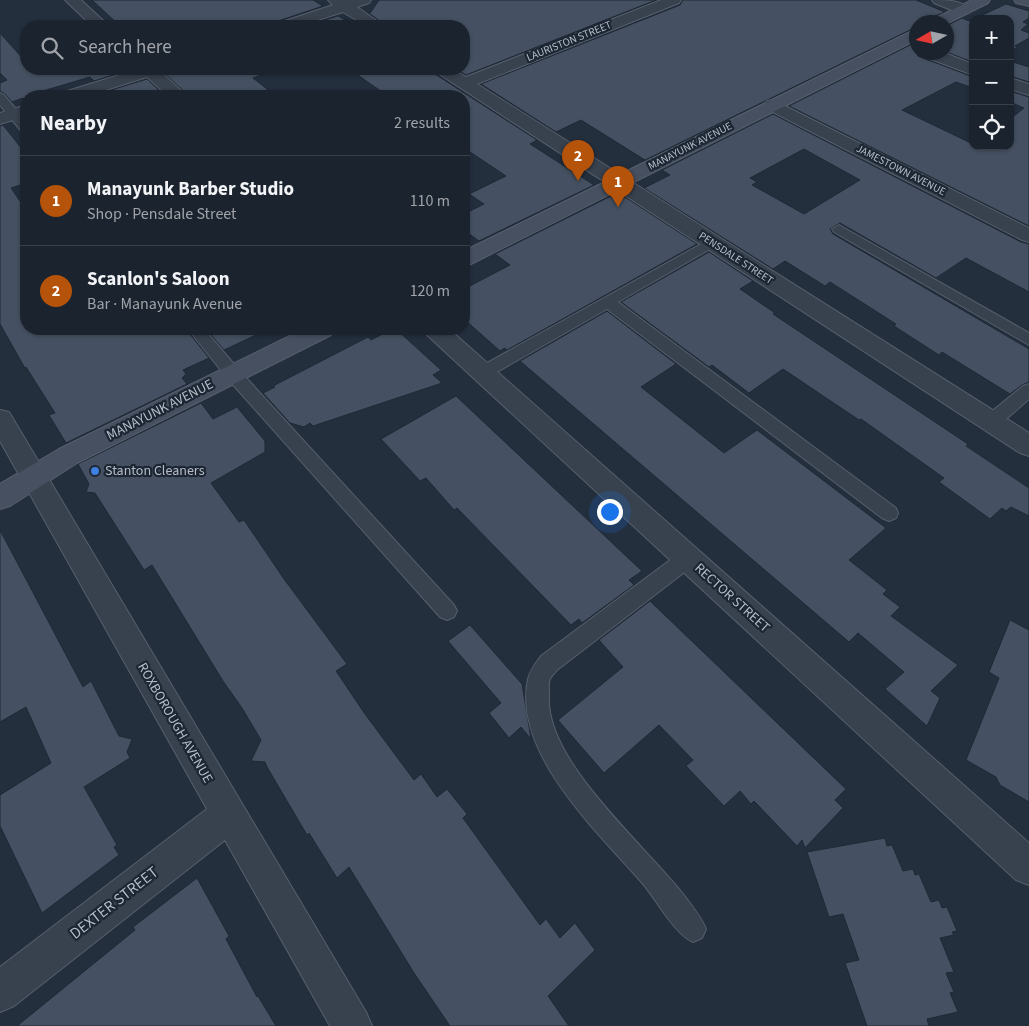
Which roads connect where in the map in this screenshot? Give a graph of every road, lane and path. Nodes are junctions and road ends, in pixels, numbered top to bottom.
1 (72, 0) edge
2 (364, 0) edge
3 (674, 0) edge
4 (939, 0) edge
5 (983, 0) edge
6 (1021, 0) edge
7 (1029, 2) edge
8 (340, 3) edge
9 (964, 10) junction
10 (954, 15) edge
11 (94, 20) edge
12 (299, 20) edge
13 (367, 20) edge
14 (909, 37) edge
15 (899, 42) junction
16 (909, 46) edge
17 (947, 60) edge
18 (969, 68) edge
19 (133, 75) edge
20 (157, 75) edge
21 (451, 75) edge
22 (464, 83) junction
23 (1014, 84) edge
24 (88, 90) edge
25 (172, 90) edge
26 (1029, 90) edge
27 (0, 97) edge
28 (773, 105) junction
29 (14, 115) edge
30 (618, 182) junction
31 (839, 229) dead end
32 (1029, 236) edge
33 (712, 242) junction
34 (470, 256) edge
35 (607, 301) junction
36 (201, 335) edge
37 (311, 335) edge
38 (442, 335) edge
39 (1029, 340) edge
40 (484, 372) junction
41 (233, 374) junction
42 (1029, 390) edge
43 (0, 419) edge
44 (991, 422) junction
45 (1029, 446) edge
46 (33, 477) junction
47 (0, 498) edge
48 (889, 513) dead end
49 (688, 558) junction
50 (447, 611) dead end
51 (228, 815) junction
52 (1029, 867) edge
53 (694, 929) dead end
54 (0, 992) edge
55 (352, 1026) edge

1 - 11 street
2 - 8 street
3 - 22 street, LAURISTON STREET
4 - 9 street
5 - 9 street
6 - 7 street
8 - 12 street
8 - 13 street
9 - 10 street
14 - 15 street, MANAYUNK AVENUE
15 - 16 street
15 - 28 street, MANAYUNK AVENUE
17 - 18 street
19 - 24 street
20 - 25 street
21 - 22 street, PENSDALE STREET
22 - 30 street, PENSDALE STREET
23 - 26 street
27 - 29 lane
28 - 30 street, MANAYUNK AVENUE
28 - 32 street, JAMESTOWN AVENUE
30 - 33 street, PENSDALE STREET
30 - 34 street, MANAYUNK AVENUE
31 - 39 lane
33 - 35 lane
33 - 44 street, PENSDALE STREET
35 - 40 lane
35 - 48 lane
36 - 41 lane
37 - 41 street, MANAYUNK AVENUE
38 - 40 street, RECTOR STREET
40 - 49 street, RECTOR STREET
41 - 46 street, MANAYUNK AVENUE
41 - 50 lane
42 - 44 lane
43 - 46 street, ROXBOROUGH AVENUE
44 - 45 street, PENSDALE STREET
46 - 47 street, MANAYUNK AVENUE
46 - 51 street, ROXBOROUGH AVENUE
49 - 52 street, RECTOR STREET
49 - 53 lane
51 - 54 street, DEXTER STREET
51 - 55 street, ROXBOROUGH AVENUE

